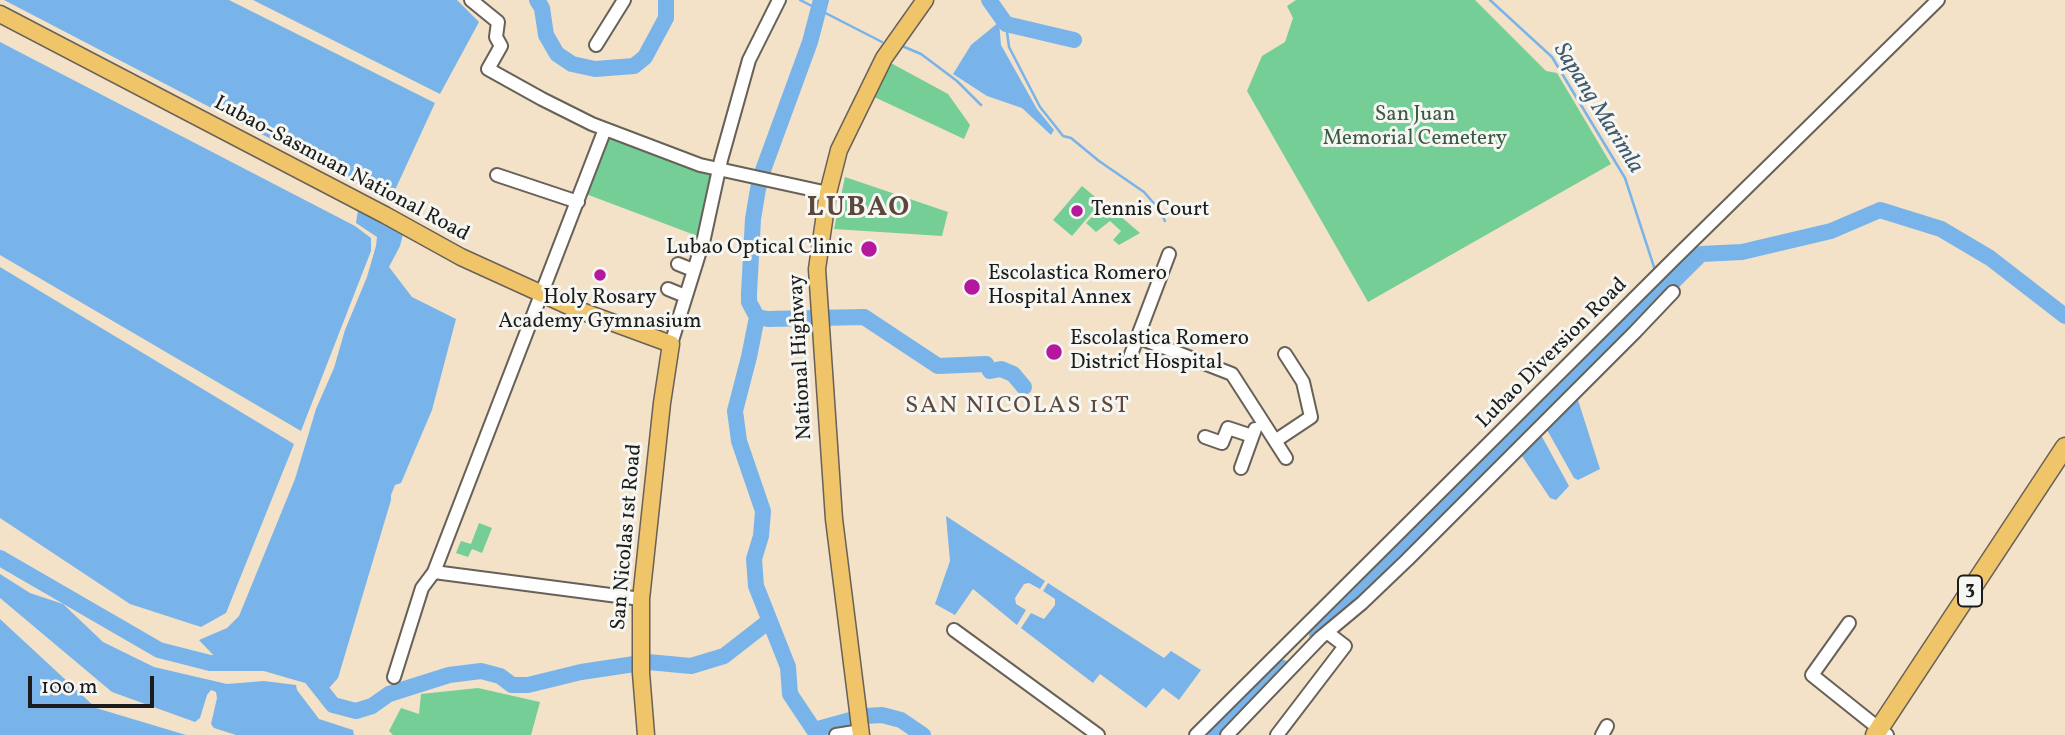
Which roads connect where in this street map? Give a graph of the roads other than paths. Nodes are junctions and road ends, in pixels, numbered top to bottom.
1 (471, 0) edge
2 (624, 0) edge
3 (779, 0) edge
4 (925, 0) edge
5 (1938, 0) edge
6 (0, 15) edge
7 (596, 45) dead end
8 (606, 129) junction
9 (720, 169) junction
10 (498, 174) dead end
11 (828, 194) junction
12 (579, 202) junction
13 (1169, 254) dead end
14 (678, 264) dead end
15 (694, 270) junction
16 (668, 289) dead end
17 (1673, 292) dead end
18 (541, 293) junction
19 (685, 296) junction
20 (1137, 337) junction
21 (671, 344) junction
22 (1285, 354) dead end
23 (1130, 357) dead end
24 (1259, 417) junction
25 (1252, 436) junction
26 (1205, 437) dead end
27 (1275, 441) junction
28 (2065, 447) edge
29 (1286, 458) dead end
30 (1478, 459) junction
31 (1241, 468) dead end
32 (1492, 472) junction
33 (434, 572) junction
34 (641, 599) junction
35 (1849, 623) dead end
36 (954, 630) dead end
37 (1328, 633) junction
38 (394, 677) dead end
39 (861, 731) edge
40 (1880, 733) edge
41 (646, 735) edge
42 (836, 735) edge
43 (1098, 735) edge
44 (1196, 735) edge
45 (1227, 735) edge
46 (1277, 735) edge

1 - 8 street
2 - 7 street
3 - 9 street
4 - 11 main road, National Highway
5 - 30 street, Lubao Diversion Road
6 - 18 main road, Lubao-Sasmuan National Road
8 - 9 street
8 - 12 street
9 - 11 street
9 - 15 street
10 - 12 street
11 - 39 main road, National Highway
12 - 18 street
13 - 20 street
14 - 15 street
15 - 19 street
16 - 19 street
17 - 32 street
18 - 21 main road, Lubao-Sasmuan National Road
18 - 33 street
19 - 21 street
20 - 23 street
20 - 24 street
21 - 34 main road, San Nicolas 1st Road
22 - 27 street
24 - 25 street
24 - 27 street
25 - 26 street
25 - 31 street
27 - 29 street
28 - 40 highway, 3
30 - 32 street
30 - 44 street, Lubao Diversion Road
32 - 37 street
33 - 34 street
33 - 38 street
34 - 41 main road, San Nicolas 1st Road
35 - 40 street
36 - 43 street
37 - 45 street
37 - 46 street
39 - 42 street

